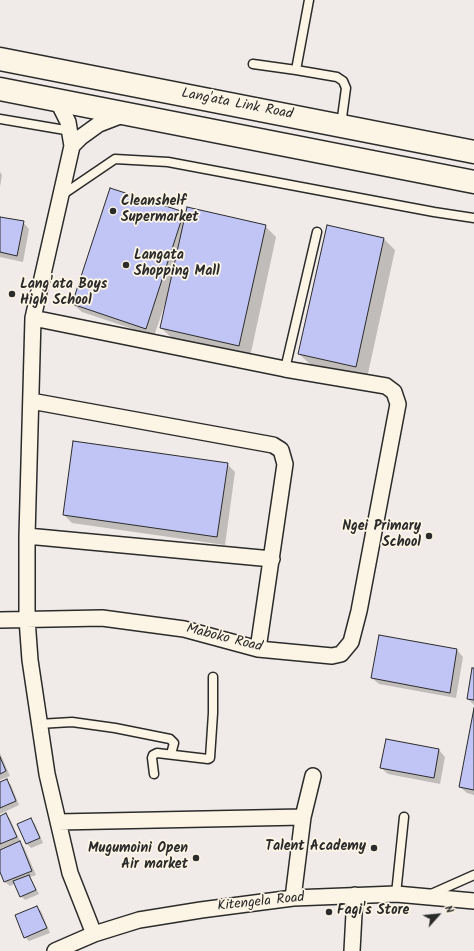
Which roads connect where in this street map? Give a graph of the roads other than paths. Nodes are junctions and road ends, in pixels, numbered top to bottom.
1 (309, 0) edge
2 (0, 59) edge
3 (254, 64) dead end
4 (296, 70) junction
5 (0, 89) edge
6 (57, 100) junction
7 (127, 113) junction
8 (0, 119) edge
9 (341, 125) junction
10 (72, 139) junction
11 (474, 152) edge
12 (474, 182) edge
13 (61, 195) junction
14 (474, 218) edge
15 (318, 232) dead end
16 (33, 318) junction
17 (285, 369) junction
18 (31, 401) junction
19 (27, 536) junction
20 (272, 559) junction
21 (27, 619) junction
22 (0, 620) edge
23 (258, 649) junction
24 (213, 677) dead end
25 (39, 724) junction
26 (171, 754) junction
27 (154, 774) dead end
28 (314, 776) dead end
29 (303, 816) junction
30 (404, 818) dead end
31 (58, 822) junction
32 (474, 874) edge
33 (396, 894) junction
34 (355, 895) junction
35 (424, 897) junction
36 (293, 898) junction
37 (474, 901) edge
38 (94, 934) junction
39 (55, 951) edge
40 (352, 951) edge

1 - 4 lane
2 - 9 main road, Lang'ata Link Road
3 - 4 lane
4 - 9 lane
5 - 6 main road, Lang'ata Link Road
6 - 7 main road, Lang'ata Link Road
6 - 10 street
7 - 10 street
7 - 12 main road, Lang'ata Link Road
8 - 10 lane
9 - 11 main road, Lang'ata Link Road
10 - 13 street
13 - 14 lane
13 - 16 street
15 - 17 lane
16 - 17 street, Maboko Road
16 - 18 street
17 - 23 street, Maboko Road
18 - 19 street
18 - 20 street
19 - 20 street
19 - 21 street
20 - 23 street
21 - 22 street, Maboko Road
21 - 23 street, Maboko Road
21 - 25 street
24 - 26 lane
25 - 26 lane
25 - 31 street
26 - 27 lane
28 - 29 street
29 - 31 street
29 - 36 street
30 - 33 lane
31 - 38 street
32 - 35 lane
33 - 34 street, Kitengela Road
33 - 35 street, Kitengela Road
34 - 36 street, Kitengela Road
34 - 40 street
35 - 37 street, Kitengela Road
36 - 38 street, Kitengela Road
38 - 39 street, Kitengela Road

